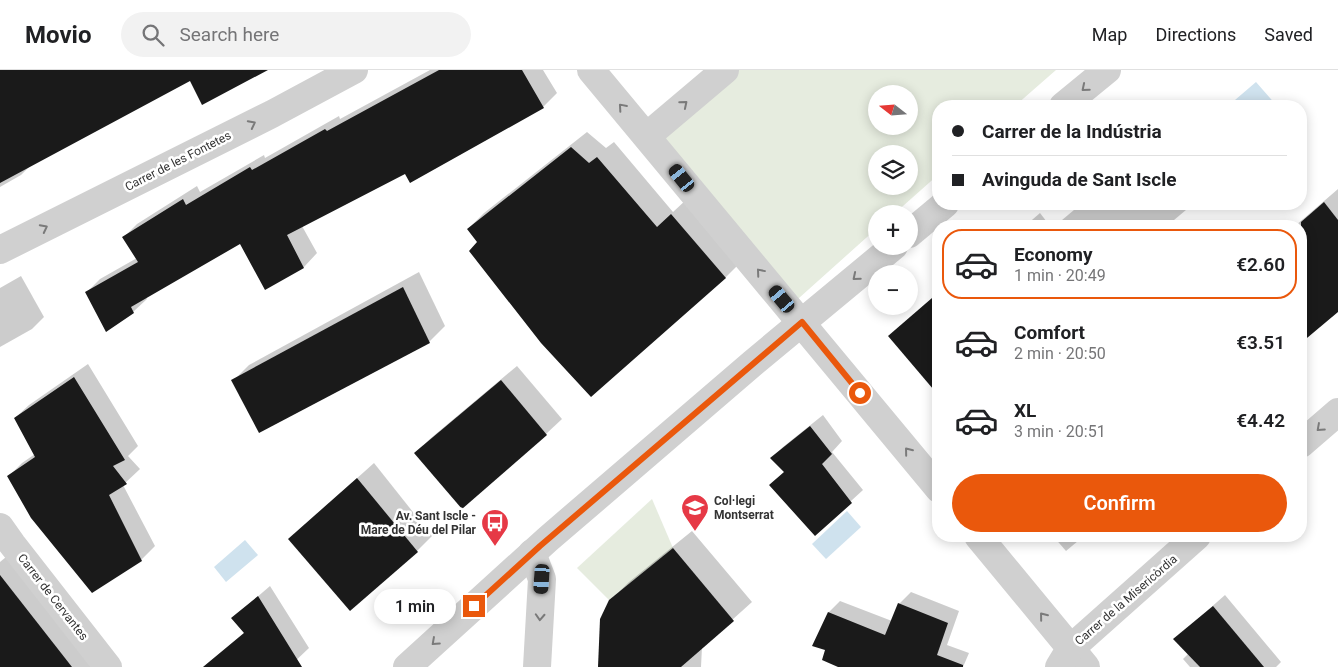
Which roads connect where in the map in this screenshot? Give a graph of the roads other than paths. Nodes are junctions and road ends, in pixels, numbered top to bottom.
1 (354, 70) edge
2 (591, 70) edge
3 (725, 70) edge
4 (1107, 70) edge
5 (1070, 100) edge
6 (647, 136) junction
7 (938, 210) edge
8 (918, 226) edge
9 (0, 250) edge
10 (883, 255) edge
11 (802, 322) junction
12 (1338, 412) edge
13 (1307, 439) edge
14 (932, 480) edge
15 (4, 538) edge
16 (983, 542) edge
17 (1192, 542) edge
18 (532, 553) junction
19 (1072, 661) edge
20 (108, 667) edge
21 (407, 667) edge
22 (537, 667) edge

9 -> 1 street, Carrer de les Fontetes
6 -> 2 street
6 -> 3 street
4 -> 5 street
11 -> 6 street
7 - 8 street
10 -> 11 street
14 -> 11 street
11 - 18 street
12 -> 13 street
15 - 20 street, Carrer de Cervantes
19 -> 16 street
17 - 19 street, Carrer de la Misericòrdia
18 -> 21 street
18 -> 22 street

